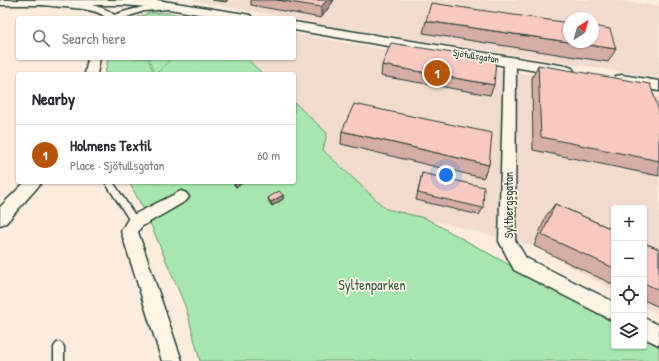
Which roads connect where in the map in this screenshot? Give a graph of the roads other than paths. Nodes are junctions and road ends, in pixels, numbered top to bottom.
1 (0, 1) edge
2 (122, 1) junction
3 (40, 2) junction
4 (169, 6) junction
5 (110, 16) edge
6 (113, 16) edge
7 (121, 16) edge
8 (232, 16) edge
9 (296, 26) edge
10 (94, 60) edge
11 (510, 62) junction
12 (91, 72) edge
13 (581, 74) edge
14 (604, 78) edge
15 (659, 86) edge
16 (32, 184) edge
17 (110, 184) edge
18 (181, 197) dead end
19 (0, 218) edge
20 (135, 222) junction
21 (611, 310) edge
22 (647, 329) edge
23 (659, 335) edge
24 (59, 347) dead end
25 (59, 361) edge
26 (172, 361) edge

1 - 3 main road
2 - 3 main road
2 - 4 main road
2 - 6 street
3 - 5 street
4 - 7 street
4 - 8 main road
9 - 11 main road, Sjötullsgatan
10 - 12 street
11 - 13 main road, Sjötullsgatan
11 - 21 street, Syltbergsgatan
14 - 15 main road
16 - 19 street
17 - 20 lane
18 - 20 street
20 - 26 street
22 - 23 street
24 - 25 lane

